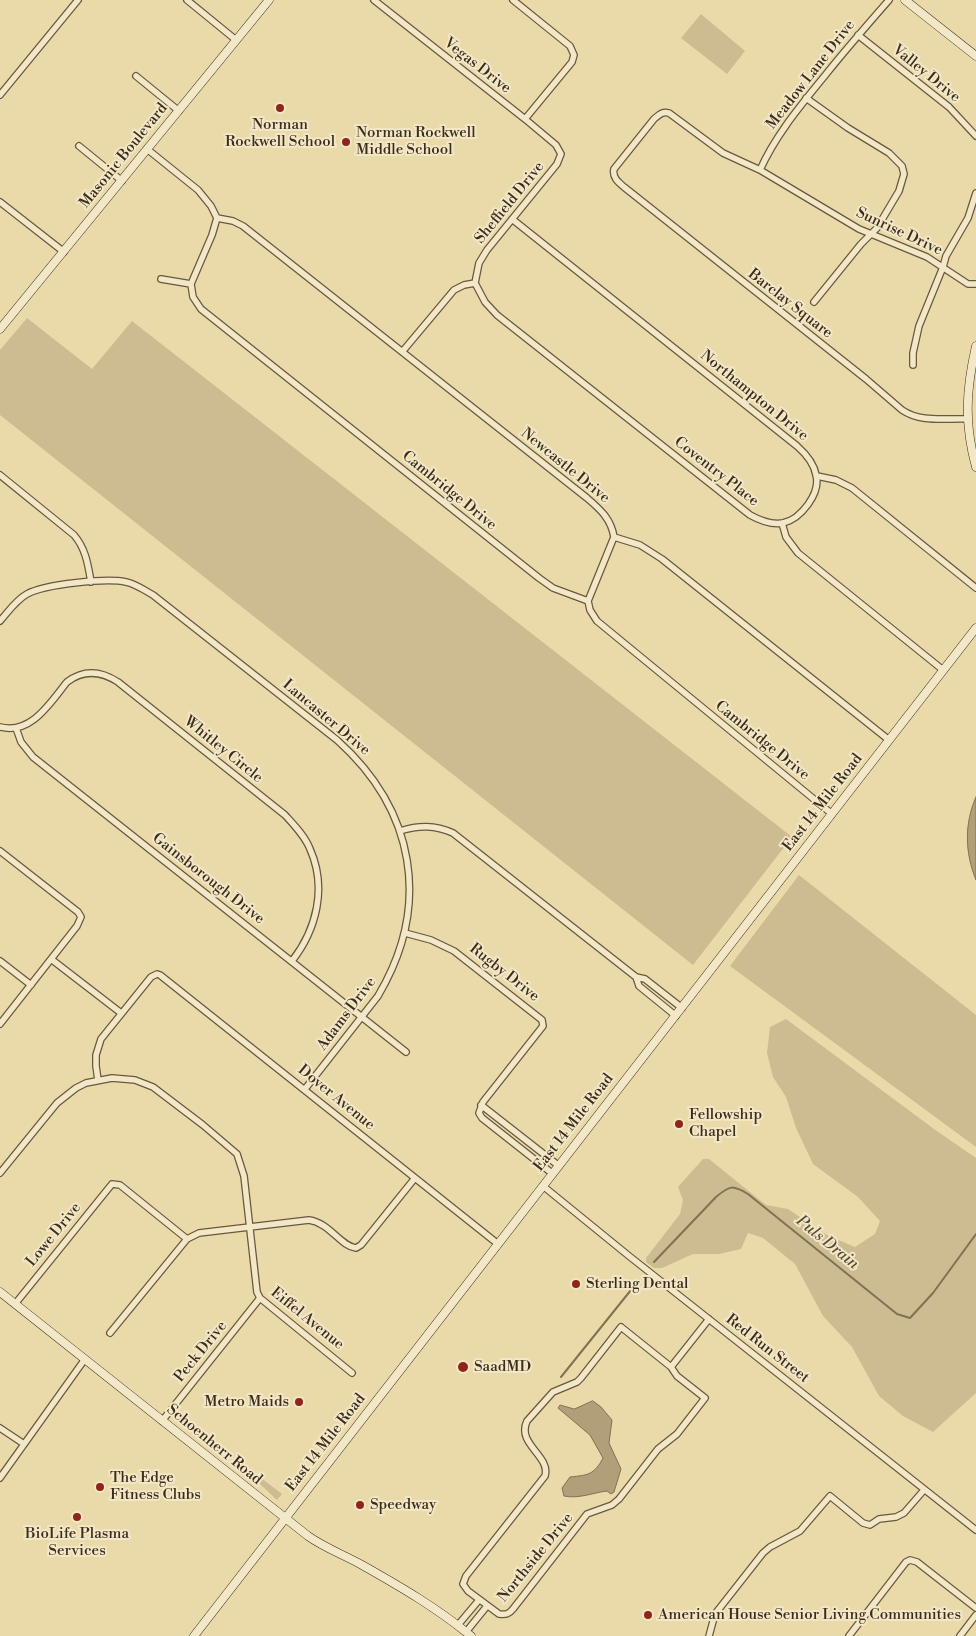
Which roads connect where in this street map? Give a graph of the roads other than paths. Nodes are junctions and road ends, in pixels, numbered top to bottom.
1 (78, 0) edge
2 (186, 0) edge
3 (269, 0) edge
4 (374, 0) edge
5 (513, 0) edge
6 (889, 0) edge
7 (905, 0) edge
8 (858, 35) junction
9 (236, 40) junction
10 (976, 56) edge
11 (136, 76) dead end
12 (0, 95) edge
13 (806, 98) junction
14 (178, 111) junction
15 (525, 119) junction
16 (976, 136) edge
17 (78, 146) dead end
18 (147, 149) junction
19 (561, 154) joint
20 (760, 170) junction
21 (613, 174) joint
22 (122, 181) junction
23 (976, 193) edge
24 (0, 202) edge
25 (217, 218) junction
26 (512, 219) junction
27 (870, 235) junction
28 (64, 252) junction
29 (943, 267) junction
30 (161, 279) dead end
31 (476, 283) junction
32 (191, 284) junction
33 (976, 284) edge
34 (814, 302) dead end
35 (0, 329) edge
36 (976, 346) edge
37 (402, 352) junction
38 (913, 365) dead end
39 (974, 365) edge
40 (968, 419) junction
41 (976, 467) edge
42 (817, 476) junction
43 (1, 477) edge
44 (782, 523) junction
45 (614, 537) junction
46 (91, 582) junction
47 (976, 588) edge
48 (588, 601) junction
49 (0, 621) edge
50 (976, 628) edge
51 (943, 670) junction
52 (0, 727) edge
53 (16, 728) junction
54 (889, 740) junction
55 (832, 814) junction
56 (400, 831) junction
57 (0, 851) edge
58 (405, 933) junction
59 (51, 958) junction
60 (0, 961) edge
61 (292, 961) junction
62 (636, 977) junction
63 (31, 985) junction
64 (682, 1008) junction
65 (121, 1013) junction
66 (676, 1016) junction
67 (362, 1018) junction
68 (0, 1024) edge
69 (406, 1052) dead end
70 (98, 1080) junction
71 (305, 1090) junction
72 (481, 1105) junction
73 (559, 1166) junction
74 (0, 1173) edge
75 (553, 1174) junction
76 (416, 1178) junction
77 (543, 1186) junction
78 (250, 1227) junction
79 (187, 1239) junction
80 (498, 1244) junction
81 (0, 1292) edge
82 (260, 1298) junction
83 (15, 1304) junction
84 (709, 1320) junction
85 (110, 1333) dead end
86 (85, 1359) junction
87 (670, 1367) junction
88 (352, 1373) dead end
89 (162, 1421) junction
90 (0, 1428) edge
91 (24, 1444) junction
92 (0, 1478) edge
93 (924, 1490) junction
94 (285, 1519) junction
95 (976, 1530) edge
96 (483, 1603) junction
97 (976, 1608) edge
98 (976, 1615) edge
99 (458, 1626) junction
100 (469, 1634) edge
101 (194, 1636) edge
102 (709, 1636) edge
103 (849, 1636) edge
104 (960, 1636) edge

1 - 12 street
2 - 9 street
3 - 9 main road, Masonic Boulevard
4 - 15 street, Vegas Drive
5 - 15 street
6 - 8 street, Meadow Lane Drive
7 - 10 main road
8 - 13 street, Meadow Lane Drive
8 - 16 street, Valley Drive
9 - 14 main road, Masonic Boulevard
11 - 14 street
13 - 20 street, Meadow Lane Drive
13 - 27 street
14 - 18 main road, Masonic Boulevard
15 - 19 street, Vegas Drive
17 - 22 street
18 - 22 main road, Masonic Boulevard
18 - 25 street
19 - 26 street, Sheffield Drive
20 - 21 street, Sunrise Drive
20 - 27 street, Sunrise Drive
21 - 40 street, Barclay Square
22 - 28 main road, Masonic Boulevard
23 - 29 street
24 - 28 street
25 - 32 street
25 - 37 street, Newcastle Drive
26 - 31 street, Sheffield Drive
26 - 42 street, Northampton Drive
27 - 29 street, Sunrise Drive
27 - 34 street
28 - 35 main road, Masonic Boulevard
29 - 33 street, Sunrise Drive
29 - 38 street
30 - 32 street
31 - 37 street
31 - 44 street, Coventry Place
32 - 48 street, Cambridge Drive
36 - 39 main road
37 - 45 street, Newcastle Drive
39 - 40 main road
40 - 41 main road
42 - 44 street
42 - 47 street
43 - 46 street
44 - 51 street
45 - 48 street
45 - 54 street
46 - 49 street, Lancaster Drive
46 - 56 street, Lancaster Drive
48 - 55 street, Cambridge Drive
50 - 51 main road, East 14 Mile Road
51 - 54 main road, East 14 Mile Road
52 - 53 street
53 - 61 street, Gainsborough Drive
53 - 61 street, Whitley Circle
54 - 55 main road, East 14 Mile Road
55 - 64 main road, East 14 Mile Road
56 - 58 street, Adams Drive
56 - 62 street
57 - 59 street
58 - 67 street, Adams Drive
58 - 72 street, Rugby Drive
59 - 63 street
59 - 65 street
60 - 63 street
61 - 67 street, Gainsborough Drive
62 - 64 street
62 - 66 street
63 - 68 street
64 - 66 main road, East 14 Mile Road
65 - 70 street
65 - 71 street, Dover Avenue
66 - 73 main road, East 14 Mile Road
67 - 69 street, Gainsborough Drive
67 - 71 street, Adams Drive
70 - 74 street, Eiffel Avenue
70 - 78 street, Eiffel Avenue
71 - 76 street, Dover Avenue
72 - 73 street
72 - 75 street
73 - 75 main road, East 14 Mile Road
75 - 77 main road, East 14 Mile Road
76 - 78 street
76 - 80 street, Dover Avenue
77 - 80 main road, East 14 Mile Road
77 - 84 street, Red Run Street
78 - 79 street
78 - 82 street, Eiffel Avenue
79 - 83 street, Lowe Drive
79 - 85 street
80 - 94 main road, East 14 Mile Road
81 - 83 main road, Schoenherr Road
82 - 88 street, Eiffel Avenue
82 - 89 street, Peck Drive
83 - 86 main road, Schoenherr Road
84 - 87 street
84 - 93 street, Red Run Street
86 - 89 main road, Schoenherr Road
86 - 91 street
87 - 96 street, Northside Drive
87 - 96 street
89 - 94 main road, Schoenherr Road
90 - 91 street
91 - 92 street
93 - 95 street, Red Run Street
93 - 102 street
94 - 99 main road, Schoenherr Road
94 - 101 main road, East 14 Mile Road
96 - 99 street
96 - 100 street, Northside Drive
97 - 103 street
98 - 104 street
99 - 100 main road, Schoenherr Road

